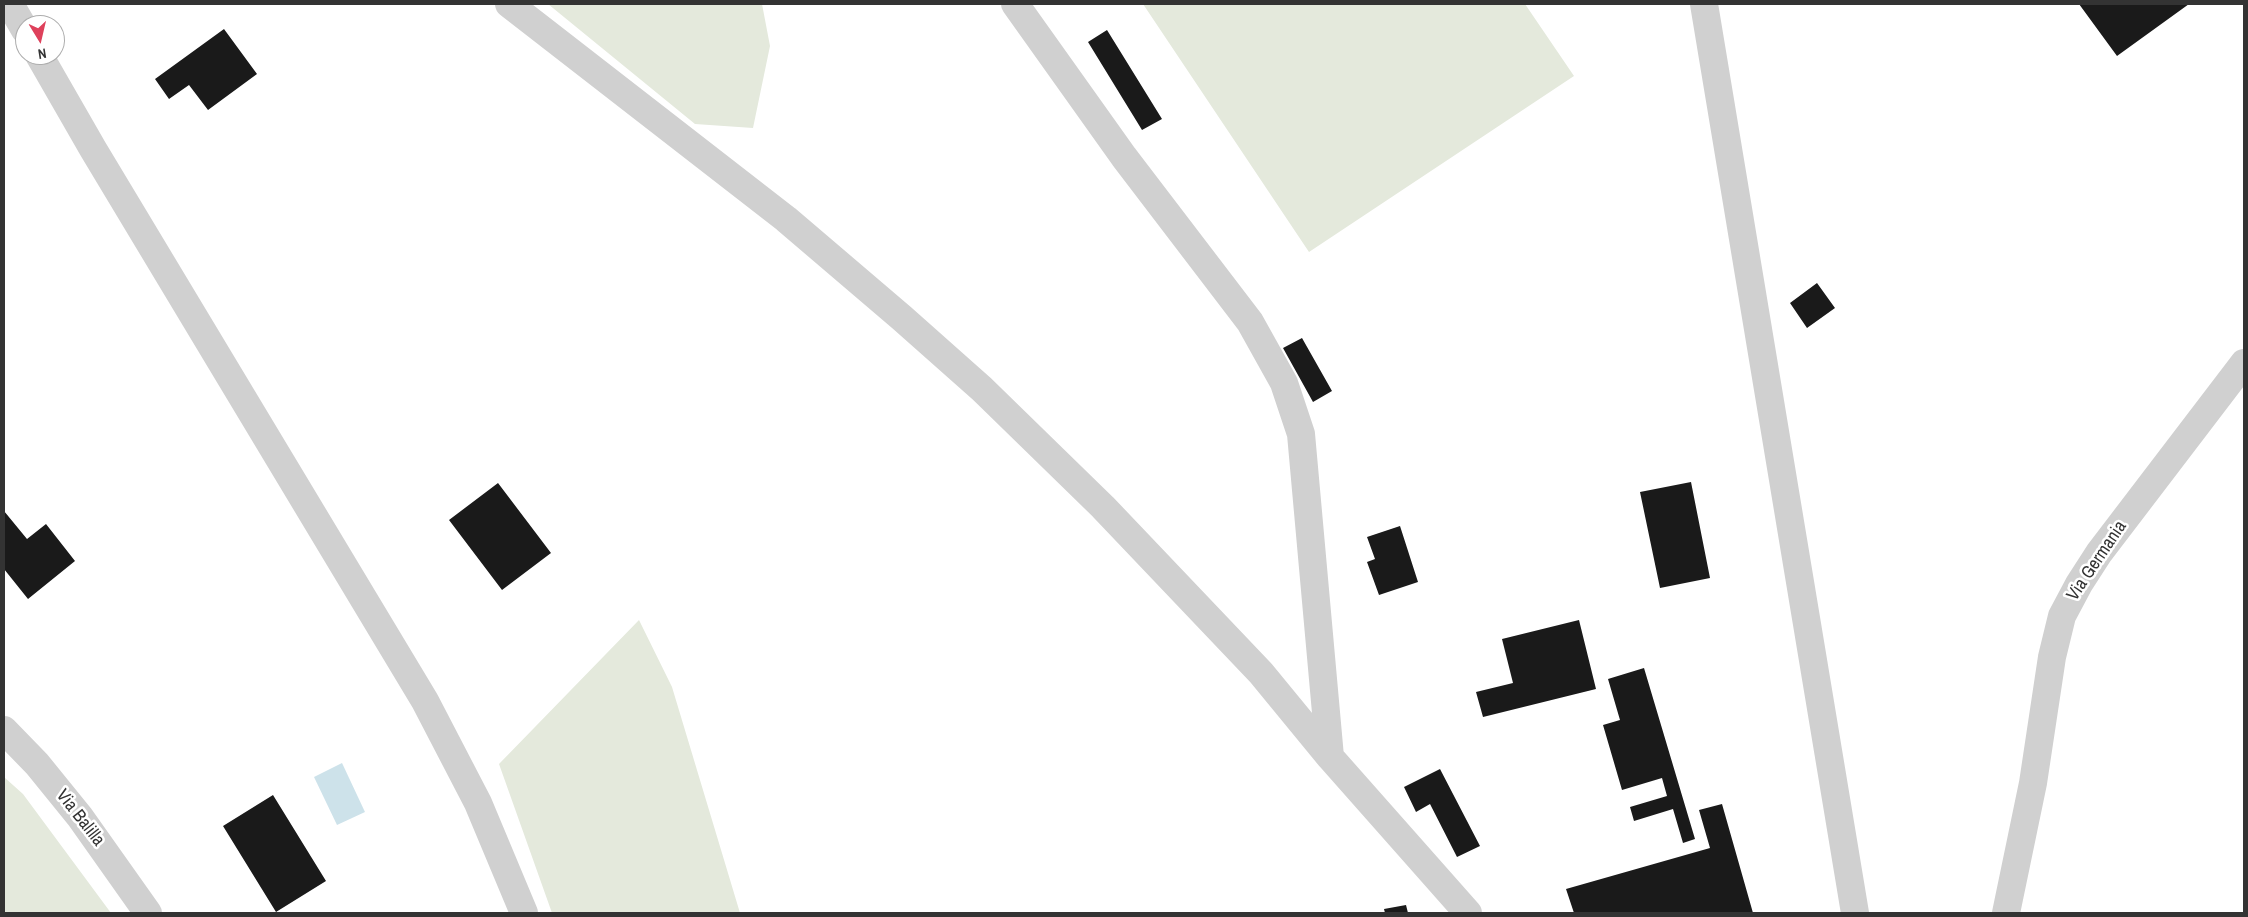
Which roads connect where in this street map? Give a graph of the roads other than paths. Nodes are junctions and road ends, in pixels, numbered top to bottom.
1 (10, 4) edge
2 (509, 4) edge
3 (1015, 4) edge
4 (1704, 4) edge
5 (16, 15) edge
6 (45, 65) edge
7 (2244, 363) edge
8 (4, 730) edge
9 (1330, 757) junction
10 (148, 913) edge
11 (524, 913) edge
12 (1468, 913) edge
13 (1855, 913) edge
14 (2006, 913) edge

1 - 5 street
2 - 9 street
3 - 9 street
4 - 13 street
6 - 11 street
7 - 14 street, Via Germania
8 - 10 street, Via Balilla
9 - 12 street

